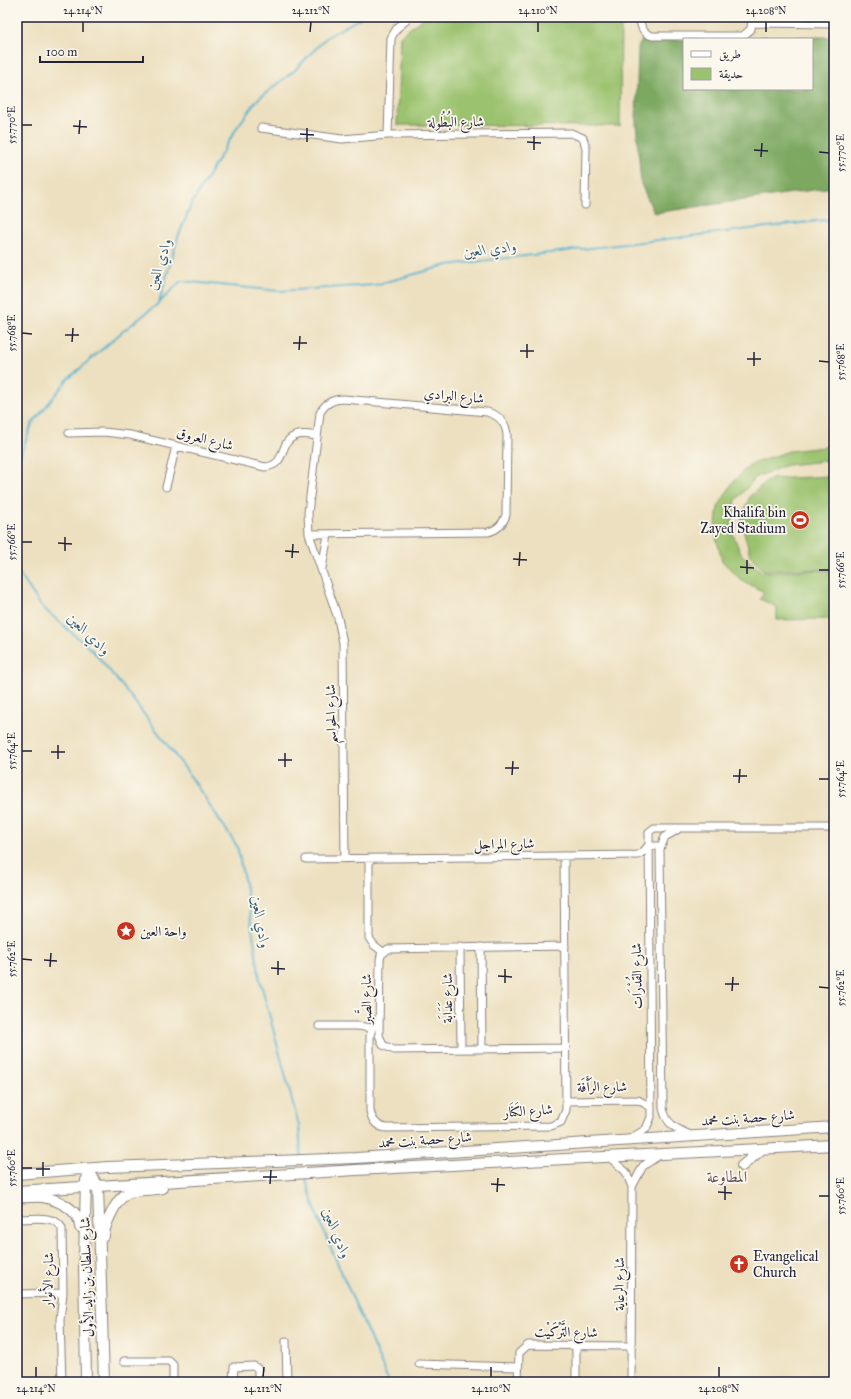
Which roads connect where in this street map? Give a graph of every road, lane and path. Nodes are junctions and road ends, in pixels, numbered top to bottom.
1 (410, 17) edge
2 (640, 17) edge
3 (752, 20) edge
4 (834, 24) edge
5 (261, 128) dead end
6 (388, 135) junction
7 (584, 205) dead end
8 (70, 433) dead end
9 (317, 436) junction
10 (176, 446) junction
11 (166, 487) dead end
12 (309, 534) junction
13 (328, 535) junction
14 (322, 572) junction
15 (656, 828) junction
16 (834, 828) edge
17 (678, 829) junction
18 (662, 842) junction
19 (648, 846) junction
20 (638, 855) junction
21 (564, 856) junction
22 (369, 858) junction
23 (306, 859) dead end
24 (345, 859) junction
25 (648, 863) junction
26 (565, 946) junction
27 (460, 947) junction
28 (481, 947) junction
29 (383, 952) junction
30 (379, 1021) junction
31 (319, 1026) dead end
32 (372, 1028) junction
33 (566, 1048) junction
34 (461, 1049) junction
35 (482, 1049) junction
36 (650, 1066) junction
37 (662, 1066) junction
38 (651, 1091) junction
39 (638, 1100) junction
40 (566, 1101) junction
41 (651, 1107) junction
42 (834, 1127) edge
43 (692, 1136) junction
44 (629, 1140) junction
45 (834, 1145) edge
46 (762, 1149) junction
47 (662, 1154) junction
48 (609, 1156) junction
49 (742, 1166) dead end
50 (88, 1170) junction
51 (17, 1174) edge
52 (180, 1181) junction
53 (98, 1186) junction
54 (84, 1187) junction
55 (632, 1187) junction
56 (17, 1191) edge
57 (17, 1197) edge
58 (17, 1219) edge
59 (84, 1262) junction
60 (102, 1278) junction
61 (62, 1293) junction
62 (17, 1294) edge
63 (286, 1341) dead end
64 (576, 1345) junction
65 (631, 1346) junction
66 (124, 1361) dead end
67 (419, 1364) dead end
68 (518, 1367) junction
69 (233, 1381) edge
70 (258, 1381) edge
71 (62, 1382) edge
72 (86, 1382) edge
73 (104, 1382) edge
74 (173, 1382) edge
75 (287, 1382) edge
76 (518, 1382) edge
77 (576, 1382) edge
78 (631, 1382) edge

1 - 6 street
2 - 3 street
3 - 4 street
5 - 6 street, شارع البُطُولة
6 - 7 street, شارع البُطُولة
8 - 10 street, شارع العروق
9 - 10 street, شارع العروق
9 - 12 street, شارع البرادي
9 - 13 street, شارع البرادي
10 - 11 street
12 - 13 street, شارع البرادي
12 - 14 street, شارع البرادي
13 - 14 street
14 - 24 street, شارع الحواسم
15 - 17 street
15 - 18 street
15 - 19 street, شارع القُدْرَات
16 - 17 street
17 - 18 street
18 - 19 street
18 - 37 street, شارع القُدْرَات
19 - 20 street
19 - 25 street, شارع القُدْرَات
20 - 21 street, شارع المراجل
20 - 25 street
21 - 22 street, شارع المراجل
21 - 26 street, شارع الكَنَار
22 - 24 street, شارع المراجل
22 - 29 street
23 - 24 street, شارع المراجل
25 - 36 street, شارع القُدْرَات
26 - 28 street
26 - 33 street, شارع الكَنَار
27 - 28 street
27 - 29 street
27 - 34 street, شارع عَدَابَة
28 - 35 street
29 - 30 street, شارع الصَّبر
30 - 32 street
30 - 34 street, شارع الصَّبر
31 - 32 street
32 - 40 street, شارع الكَنَار
33 - 35 street, شارع الصَّبر
33 - 40 street, شارع الكَنَار
34 - 35 street, شارع الصَّبر
36 - 37 street
36 - 38 street, شارع القُدْرَات
37 - 43 street, شارع القُدْرَات
38 - 39 street, شارع الرَأَفَة
38 - 41 street, شارع القُدْرَات
39 - 40 street, شارع الرَأَفَة
39 - 41 street, شارع الرَأَفَة
41 - 44 street, شارع القُدْرَات
42 - 43 main road, شارع حصة بنت محمد
43 - 44 main road, شارع حصة بنت محمد
44 - 50 main road, شارع حصة بنت محمد
45 - 46 main road, شارع حصة بنت محمد
46 - 47 main road, شارع حصة بنت محمد
46 - 49 main road
47 - 48 main road, شارع حصة بنت محمد
47 - 55 street, شارع الرعاية
48 - 52 main road, شارع حصة بنت محمد
48 - 55 street, شارع الرعاية
50 - 51 main road, شارع حصة بنت محمد
50 - 53 main road
50 - 54 main road, شارع سلطان بن زايد الأول
52 - 53 main road, شارع حصة بنت محمد
52 - 60 main road
53 - 54 main road, شارع حصة بنت محمد
53 - 60 main road, شارع سلطان بن زايد الأول
54 - 56 main road, شارع حصة بنت محمد
54 - 59 main road, شارع سلطان بن زايد الأول
55 - 65 street, شارع الرعاية
57 - 59 main road
58 - 61 street, شارع الأنوار
59 - 72 main road, شارع سلطان بن زايد الأول
60 - 73 main road, شارع سلطان بن زايد الأول
61 - 62 street
61 - 71 street, شارع الأنوار
63 - 75 street
64 - 65 street, شارع التَّرْكَيْت
64 - 68 street, شارع التَّرْكَيْت
64 - 77 street
65 - 78 street, شارع الرعاية
66 - 74 street
67 - 68 street
68 - 76 street, شارع التَّرْكَيْت
69 - 70 street
69 - 70 street

